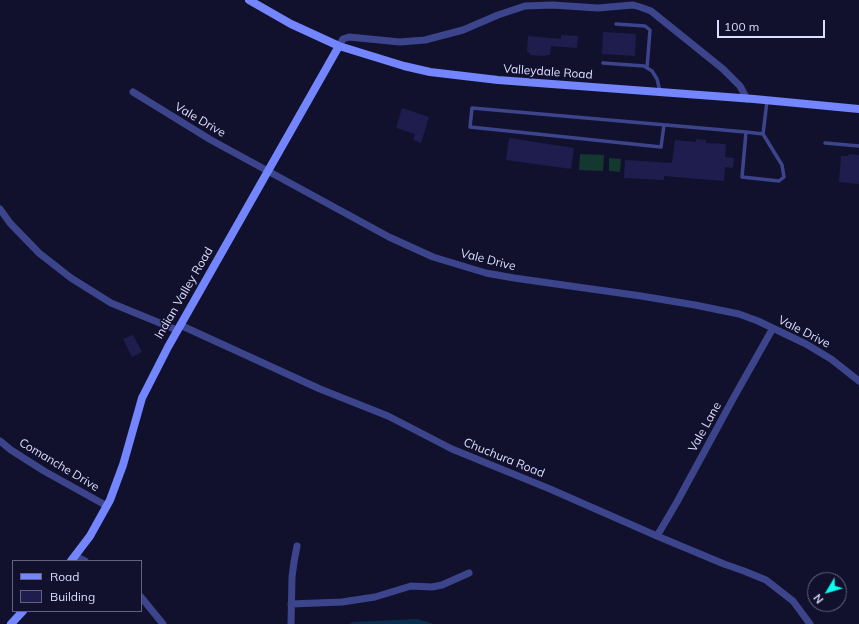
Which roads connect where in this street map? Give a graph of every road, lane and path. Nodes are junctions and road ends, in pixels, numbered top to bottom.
1 (249, 0) edge
2 (616, 24) dead end
3 (339, 46) junction
4 (603, 63) dead end
5 (647, 68) junction
6 (133, 92) dead end
7 (660, 92) junction
8 (747, 99) junction
9 (767, 100) junction
10 (859, 109) edge
11 (664, 125) junction
12 (746, 132) junction
13 (763, 134) junction
14 (825, 143) dead end
15 (859, 146) edge
16 (268, 170) junction
17 (0, 209) edge
18 (178, 328) junction
19 (773, 328) junction
20 (859, 381) edge
21 (0, 441) edge
22 (107, 506) junction
23 (657, 536) junction
24 (298, 546) dead end
25 (73, 559) edge
26 (469, 573) dead end
27 (142, 598) edge
28 (291, 604) junction
29 (22, 612) edge
30 (10, 624) edge
31 (163, 624) edge
32 (291, 624) edge
33 (810, 624) edge

1 - 3 main road, Valleydale Road
2 - 5 lane
3 - 7 main road, Valleydale Road
3 - 8 street
3 - 16 main road, Indian Valley Road
4 - 5 lane
5 - 7 lane
6 - 16 street, Vale Drive
7 - 8 main road, Valleydale Road
8 - 9 main road, Valleydale Road
9 - 10 main road, Valleydale Road
9 - 13 lane
11 - 11 lane
11 - 12 lane
12 - 13 lane
12 - 13 lane
14 - 15 lane
16 - 18 main road, Indian Valley Road
16 - 19 street, Vale Drive
17 - 18 street, Chuchura Road
18 - 22 main road, Indian Valley Road
18 - 23 street, Chuchura Road
19 - 20 street, Vale Drive
19 - 23 street, Vale Lane
21 - 22 street, Comanche Drive
22 - 25 main road, Indian Valley Road
23 - 33 street, Chuchura Road
24 - 28 street
26 - 28 street
27 - 31 street
28 - 32 street
29 - 30 main road

